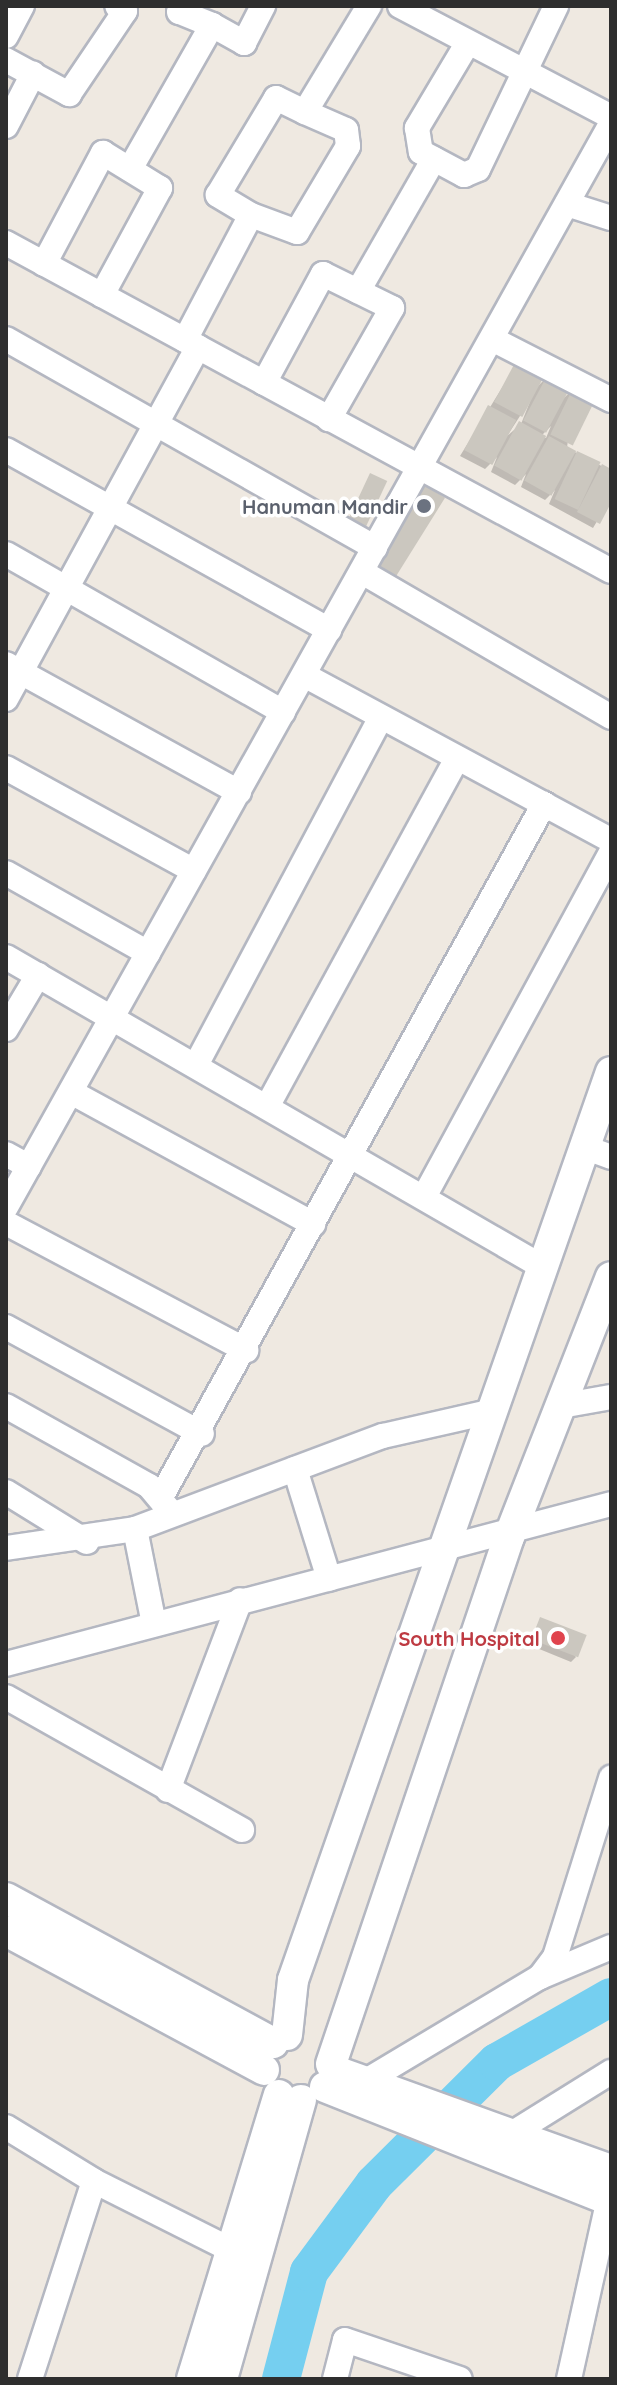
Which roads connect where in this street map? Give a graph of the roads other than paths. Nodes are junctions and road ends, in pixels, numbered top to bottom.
1 (22, 6) edge
2 (117, 6) edge
3 (182, 6) edge
4 (263, 6) edge
5 (369, 6) edge
6 (400, 6) edge
7 (556, 6) edge
8 (212, 25) junction
9 (6, 36) edge
10 (467, 44) junction
11 (6, 60) edge
12 (521, 70) junction
13 (33, 74) junction
14 (305, 112) junction
15 (611, 117) edge
16 (611, 124) edge
17 (6, 126) edge
18 (434, 159) junction
19 (130, 169) junction
20 (567, 204) junction
21 (251, 215) junction
22 (611, 218) edge
23 (6, 243) edge
24 (44, 264) junction
25 (358, 291) junction
26 (102, 295) junction
27 (6, 339) edge
28 (492, 339) junction
29 (192, 344) junction
30 (264, 383) junction
31 (611, 400) edge
32 (329, 419) junction
33 (156, 424) junction
34 (6, 450) edge
35 (420, 468) junction
36 (111, 507) junction
37 (375, 548) junction
38 (6, 554) edge
39 (611, 571) edge
40 (362, 572) junction
41 (68, 586) junction
42 (329, 630) junction
43 (13, 668) edge
44 (304, 675) junction
45 (6, 699) edge
46 (283, 712) junction
47 (381, 717) junction
48 (611, 717) edge
49 (457, 758) junction
50 (6, 768) edge
51 (239, 792) junction
52 (544, 804) junction
53 (611, 840) edge
54 (611, 852) edge
55 (194, 871) junction
56 (6, 873) edge
57 (148, 953) junction
58 (6, 957) edge
59 (38, 975) junction
60 (112, 1018) junction
61 (6, 1029) edge
62 (196, 1065) junction
63 (611, 1072) edge
64 (71, 1092) junction
65 (268, 1105) junction
66 (598, 1152) edge
67 (6, 1154) edge
68 (351, 1154) junction
69 (29, 1167) junction
70 (424, 1197) junction
71 (6, 1207) edge
72 (6, 1223) edge
73 (313, 1224) junction
74 (541, 1266) junction
75 (611, 1277) edge
76 (6, 1327) edge
77 (246, 1350) junction
78 (611, 1397) edge
79 (6, 1406) edge
80 (560, 1406) junction
81 (489, 1412) junction
82 (202, 1434) junction
83 (295, 1469) junction
84 (6, 1492) edge
85 (611, 1504) edge
86 (166, 1506) junction
87 (135, 1529) junction
88 (509, 1537) junction
89 (87, 1542) junction
90 (6, 1548) edge
91 (438, 1554) junction
92 (329, 1579) junction
93 (240, 1600) junction
94 (154, 1624) junction
95 (6, 1664) edge
96 (6, 1697) edge
97 (611, 1778) edge
98 (168, 1790) junction
99 (242, 1830) dead end
100 (6, 1898) edge
101 (6, 1931) edge
102 (611, 1947) edge
103 (540, 1977) junction
104 (299, 2070) junction
105 (611, 2072) edge
106 (377, 2092) junction
107 (457, 2125) junction
108 (6, 2127) edge
109 (514, 2132) junction
110 (484, 2151) junction
111 (94, 2181) junction
112 (610, 2190) edge
113 (245, 2257) junction
114 (416, 2372) edge
115 (30, 2379) edge
116 (192, 2379) edge
117 (222, 2379) edge
118 (335, 2379) edge
119 (460, 2379) edge
120 (569, 2379) edge

1 - 9 street
2 - 13 street
3 - 8 street
4 - 8 street
5 - 14 street
6 - 10 street
7 - 12 street
8 - 19 street
10 - 12 street
10 - 18 street
11 - 13 street
12 - 15 street
12 - 18 street
13 - 17 street
14 - 21 street
14 - 21 street
16 - 20 street
18 - 25 street
19 - 24 street
19 - 26 street
20 - 22 street
20 - 28 street
21 - 29 street
23 - 24 street
24 - 26 street
25 - 30 street
25 - 32 street
26 - 29 street
27 - 33 street
28 - 31 street
28 - 35 street
29 - 30 street
29 - 33 street
30 - 32 street
32 - 35 street
33 - 36 street
33 - 37 street
34 - 36 street
35 - 37 street
35 - 39 street
36 - 41 street
36 - 42 street
37 - 40 street
38 - 41 street
40 - 42 street
40 - 48 street
41 - 43 street
41 - 46 street
42 - 44 street
43 - 45 street
43 - 51 street
44 - 46 street
44 - 47 street
46 - 51 street
47 - 49 street
47 - 62 street
49 - 52 street
49 - 65 street
50 - 55 street
51 - 55 street
52 - 53 street
52 - 68 street
54 - 70 street
55 - 57 street
56 - 57 street
57 - 60 street
58 - 59 street
59 - 60 street
59 - 61 street
60 - 62 street
60 - 64 street
62 - 65 street
63 - 66 street
64 - 69 street
64 - 73 street
65 - 68 street
66 - 74 street
67 - 69 street
68 - 70 street
68 - 73 street
69 - 71 street
70 - 74 street
72 - 77 street
73 - 77 street
74 - 81 street
75 - 80 street
76 - 82 street
77 - 82 street
78 - 80 street
79 - 86 street
80 - 88 street
81 - 83 street
81 - 91 street
82 - 86 street
83 - 86 street
83 - 92 street
84 - 89 street
85 - 88 street
86 - 87 street
87 - 89 street
87 - 94 street
88 - 91 street
88 - 104 street
89 - 90 street
91 - 92 street
91 - 104 street
92 - 93 street
93 - 94 street
93 - 98 street
94 - 95 street
96 - 98 street
97 - 103 street
98 - 99 street
100 - 104 street
101 - 104 street
102 - 103 street
103 - 106 street
104 - 106 street
104 - 113 street
105 - 109 street
106 - 107 street
107 - 109 street
107 - 110 street
108 - 111 street
109 - 110 street
109 - 112 street
110 - 112 street
111 - 113 street
111 - 115 street
112 - 120 street
113 - 116 street
113 - 117 street
114 - 118 street
114 - 119 street

